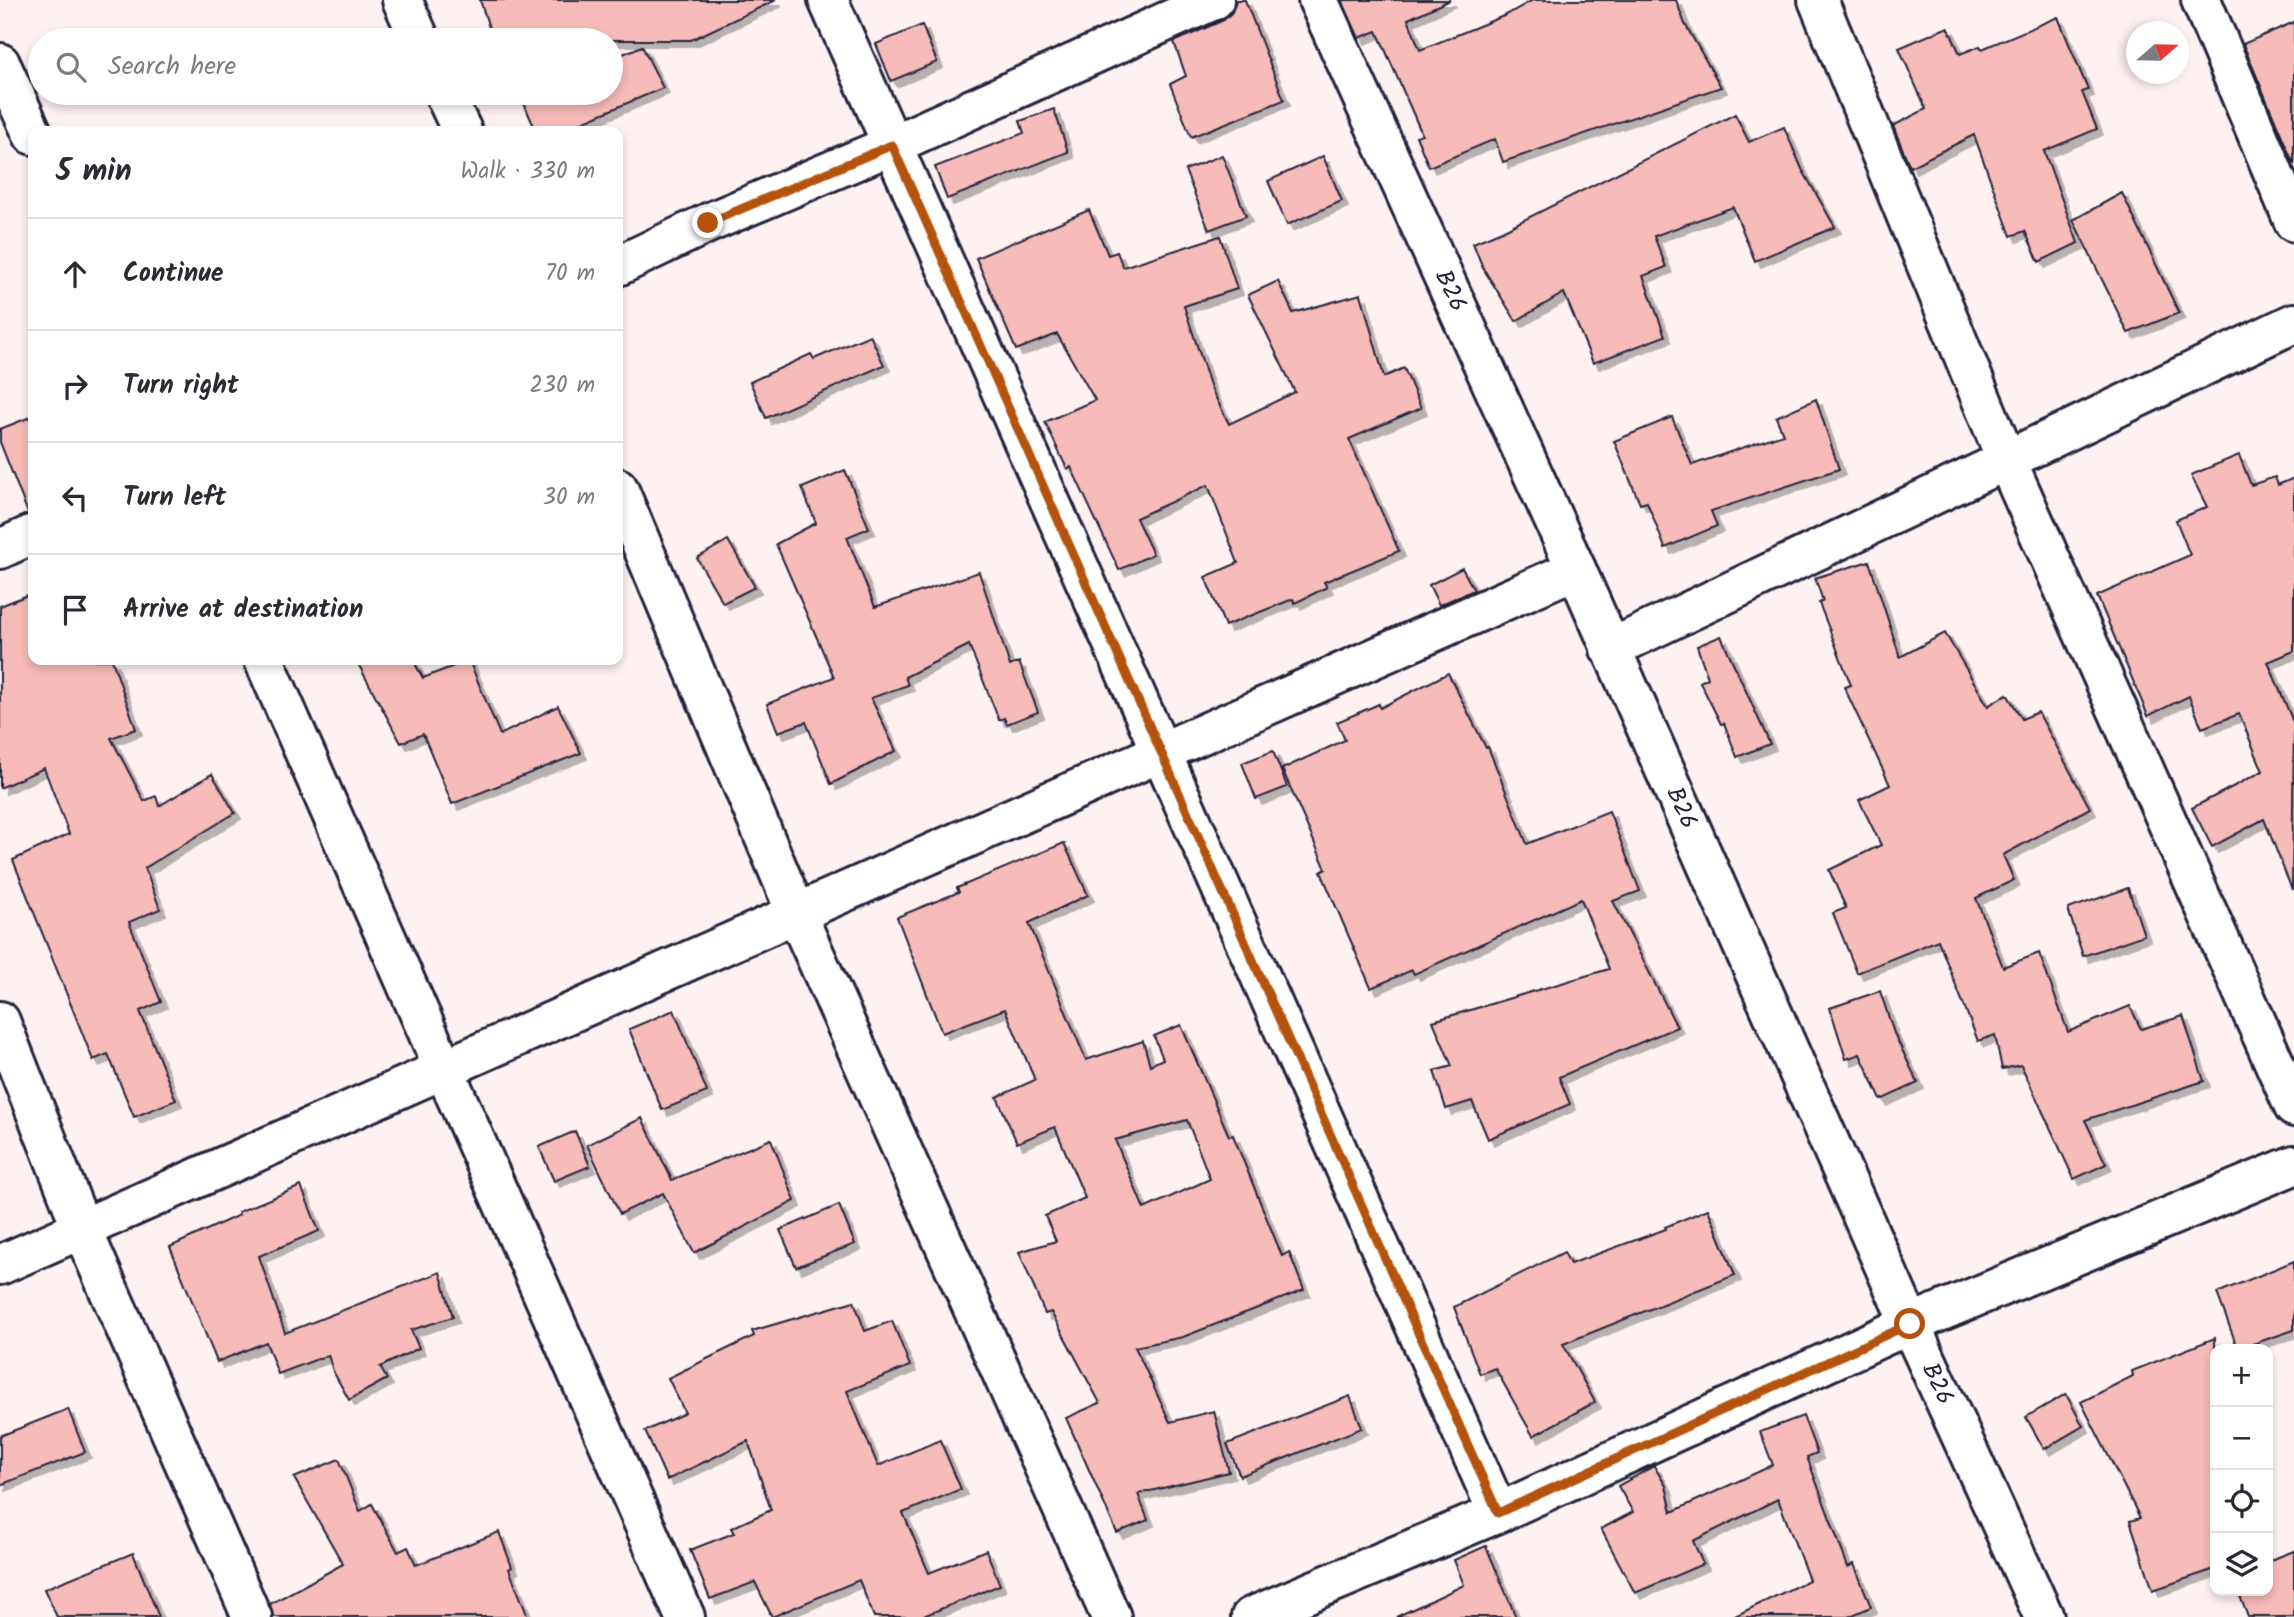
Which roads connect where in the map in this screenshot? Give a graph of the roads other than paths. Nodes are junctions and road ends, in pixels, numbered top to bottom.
1 (402, 0) edge
2 (828, 0) edge
3 (1214, 0) edge
4 (1318, 0) edge
5 (1818, 0) edge
6 (2201, 0) edge
7 (415, 28) edge
8 (0, 63) edge
9 (450, 105) edge
10 (29, 126) edge
11 (460, 126) edge
12 (892, 145) junction
13 (2294, 222) edge
14 (623, 264) edge
15 (2294, 323) edge
16 (2006, 459) junction
17 (623, 500) edge
18 (28, 536) edge
19 (0, 549) edge
20 (1576, 569) junction
21 (1610, 649) junction
22 (266, 665) edge
23 (1163, 754) junction
24 (797, 915) junction
25 (0, 1021) edge
26 (442, 1070) junction
27 (2294, 1107) edge
28 (2294, 1165) edge
29 (82, 1228) junction
30 (0, 1265) edge
31 (1910, 1324) junction
32 (1498, 1513) junction
33 (252, 1617) edge
34 (685, 1617) edge
35 (1111, 1617) edge
36 (1251, 1617) edge
37 (2044, 1617) edge

1 - 7 main road
2 - 12 main road
3 - 12 main road
4 - 20 main road, B26
5 - 16 main road
6 - 13 main road
8 - 10 main road
9 - 11 main road
12 - 14 main road
12 - 23 main road
15 - 16 main road
16 - 21 main road
16 - 27 main road
17 - 24 main road
18 - 19 main road
20 - 21 main road, B26
20 - 23 main road
21 - 31 main road, B26
22 - 26 main road
23 - 24 main road
23 - 32 main road
24 - 26 main road
24 - 35 main road
25 - 29 main road
26 - 29 main road
26 - 34 main road
28 - 31 main road
29 - 30 main road
29 - 33 main road
31 - 32 main road
31 - 37 main road, B26
32 - 36 main road

